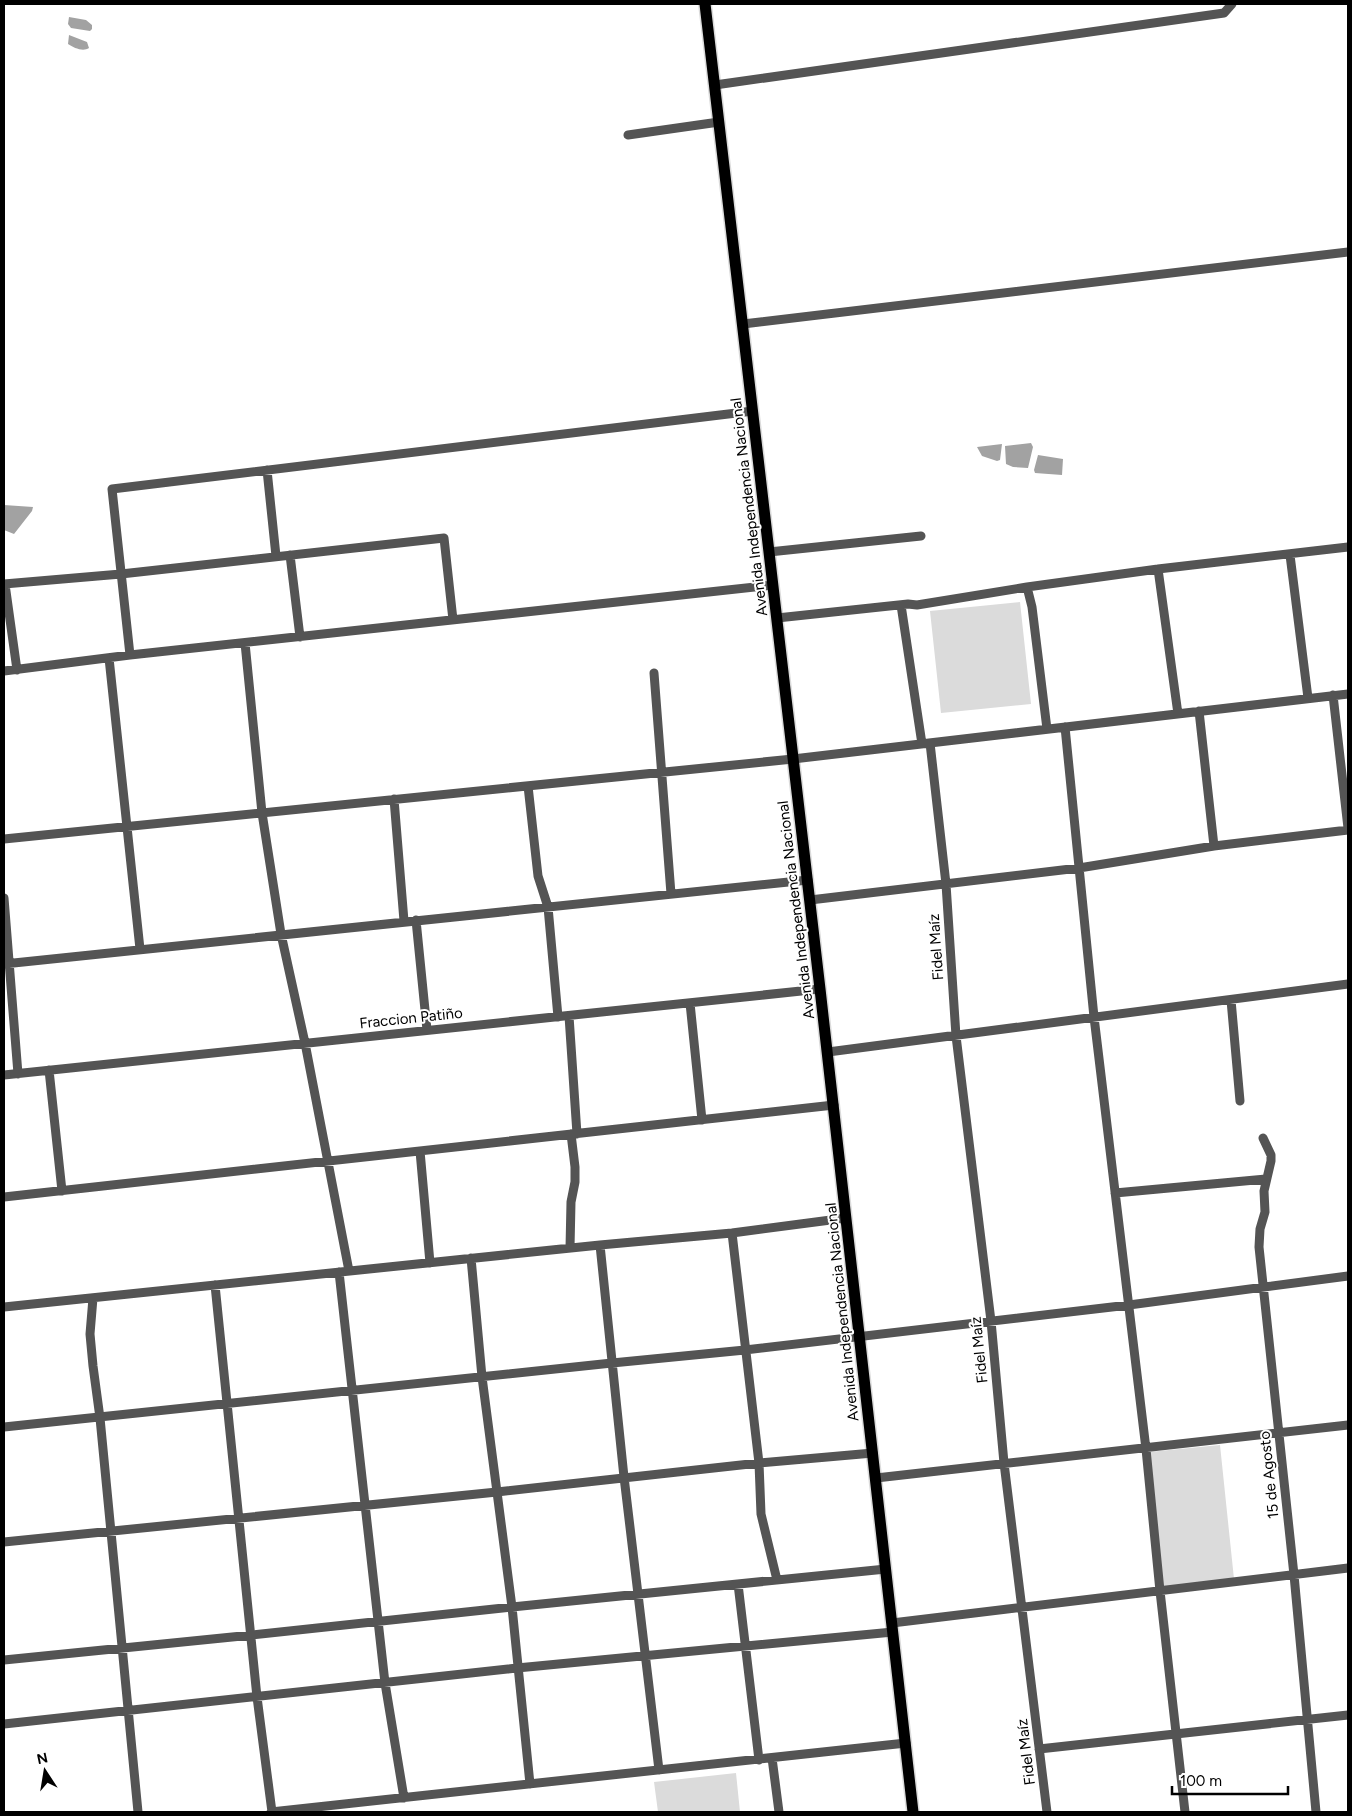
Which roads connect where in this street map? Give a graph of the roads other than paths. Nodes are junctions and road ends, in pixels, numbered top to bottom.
1 (706, 4) edge
2 (1232, 4) edge
3 (715, 85) junction
4 (719, 122) junction
5 (628, 135) dead end
6 (1348, 252) edge
7 (743, 324) junction
8 (753, 411) junction
9 (267, 470) junction
10 (922, 536) dead end
11 (1348, 548) edge
12 (769, 552) junction
13 (290, 555) junction
14 (1290, 555) junction
15 (276, 556) junction
16 (1158, 569) junction
17 (121, 574) junction
18 (4, 584) edge
19 (773, 584) junction
20 (1027, 587) junction
21 (902, 605) junction
22 (777, 618) junction
23 (453, 620) junction
24 (300, 637) junction
25 (245, 643) junction
26 (130, 655) junction
27 (110, 658) junction
28 (17, 670) junction
29 (4, 671) edge
30 (654, 673) dead end
31 (1348, 694) edge
32 (1333, 695) junction
33 (1308, 698) junction
34 (1199, 711) junction
35 (1178, 714) junction
36 (1064, 727) junction
37 (1047, 729) junction
38 (926, 744) junction
39 (794, 759) junction
40 (661, 772) junction
41 (528, 786) junction
42 (394, 799) junction
43 (262, 813) junction
44 (126, 826) junction
45 (1348, 829) edge
46 (4, 839) edge
47 (1214, 846) junction
48 (1079, 868) junction
49 (808, 880) junction
50 (946, 884) junction
51 (671, 894) junction
52 (4, 898) edge
53 (810, 900) junction
54 (548, 907) junction
55 (416, 920) junction
56 (404, 922) junction
57 (281, 934) junction
58 (140, 950) junction
59 (6, 964) edge
60 (1348, 984) edge
61 (820, 989) junction
62 (1231, 1000) junction
63 (690, 1003) junction
64 (569, 1016) junction
65 (558, 1017) junction
66 (1094, 1017) junction
67 (427, 1030) junction
68 (956, 1036) junction
69 (305, 1043) junction
70 (828, 1052) junction
71 (49, 1070) junction
72 (18, 1074) junction
73 (4, 1075) edge
74 (1240, 1101) dead end
75 (834, 1105) junction
76 (702, 1120) junction
77 (574, 1134) junction
78 (1263, 1138) dead end
79 (420, 1150) junction
80 (327, 1160) junction
81 (1266, 1179) junction
82 (62, 1190) junction
83 (1115, 1193) junction
84 (4, 1197) edge
85 (846, 1218) junction
86 (732, 1233) junction
87 (600, 1245) junction
88 (570, 1248) junction
89 (471, 1258) junction
90 (430, 1263) junction
91 (349, 1271) junction
92 (339, 1272) junction
93 (1348, 1276) edge
94 (215, 1285) junction
95 (1263, 1288) junction
96 (93, 1298) junction
97 (1129, 1305) junction
98 (4, 1307) edge
99 (990, 1321) junction
100 (860, 1337) junction
101 (745, 1350) junction
102 (612, 1363) junction
103 (482, 1377) junction
104 (352, 1391) junction
105 (226, 1404) junction
106 (100, 1418) junction
107 (1348, 1425) edge
108 (4, 1427) edge
109 (1278, 1433) junction
110 (1146, 1449) junction
111 (873, 1453) junction
112 (759, 1463) junction
113 (1004, 1463) junction
114 (624, 1477) junction
115 (876, 1478) junction
116 (497, 1492) junction
117 (364, 1504) junction
118 (239, 1517) junction
119 (111, 1530) junction
120 (4, 1542) edge
121 (1348, 1568) edge
122 (886, 1569) junction
123 (1294, 1575) junction
124 (777, 1580) junction
125 (738, 1584) junction
126 (1160, 1591) junction
127 (638, 1594) junction
128 (512, 1607) junction
129 (1022, 1608) junction
130 (378, 1621) junction
131 (892, 1628) junction
132 (252, 1635) junction
133 (746, 1646) junction
134 (122, 1647) junction
135 (646, 1656) junction
136 (4, 1660) edge
137 (517, 1668) junction
138 (385, 1683) junction
139 (257, 1697) junction
140 (129, 1711) junction
141 (1348, 1715) edge
142 (1308, 1718) junction
143 (4, 1724) edge
144 (1176, 1734) junction
145 (906, 1743) junction
146 (1039, 1749) junction
147 (772, 1758) junction
148 (759, 1760) junction
149 (659, 1770) junction
150 (530, 1784) junction
151 (404, 1798) junction
152 (138, 1812) edge
153 (271, 1812) edge
154 (779, 1812) edge
155 (913, 1812) edge
156 (1047, 1812) edge
157 (1185, 1812) edge
158 (1316, 1812) edge

1 - 3 main road, Avenida Independencia Nacional
2 - 3 street
3 - 4 main road, Avenida Independencia Nacional
4 - 5 street
4 - 7 main road, Avenida Independencia Nacional
6 - 7 street
7 - 8 main road, Avenida Independencia Nacional
8 - 9 street
8 - 12 main road, Avenida Independencia Nacional
9 - 15 street
9 - 17 street
10 - 12 street
11 - 14 street
12 - 19 main road, Avenida Independencia Nacional
13 - 15 street
13 - 23 street
13 - 24 street
14 - 16 street
14 - 33 street
15 - 17 street
16 - 20 street
16 - 35 street
17 - 18 street
17 - 26 street
18 - 28 street
19 - 22 main road, Avenida Independencia Nacional
19 - 23 street
20 - 21 street
20 - 37 street
21 - 22 street
21 - 38 street, Fidel Maíz
22 - 39 main road, Avenida Independencia Nacional
23 - 24 street
24 - 25 street
25 - 26 street
25 - 43 street
26 - 27 street
27 - 28 street
27 - 44 street
28 - 29 street
30 - 40 street
31 - 32 street
32 - 33 street
32 - 45 street
33 - 34 street
34 - 35 street
34 - 47 street
35 - 36 street
36 - 37 street
36 - 48 street
37 - 38 street
38 - 39 street
38 - 50 street, Fidel Maíz
39 - 40 street
39 - 49 main road, Avenida Independencia Nacional
40 - 41 street
40 - 51 street
41 - 42 street
41 - 54 street
42 - 43 street
42 - 56 street
43 - 44 street
43 - 57 street
44 - 46 street
44 - 58 street
45 - 47 street
47 - 48 street
48 - 50 street
48 - 66 street
49 - 51 street
49 - 53 main road, Avenida Independencia Nacional
50 - 53 street
50 - 68 street, Fidel Maíz
51 - 54 street
52 - 59 street
53 - 61 main road, Avenida Independencia Nacional
54 - 55 street
54 - 65 street
55 - 56 street
55 - 67 street
56 - 57 street
57 - 58 street
57 - 69 street
58 - 59 street
59 - 72 street
60 - 62 street
61 - 63 street, Fraccion Patiño
61 - 70 main road, Avenida Independencia Nacional
62 - 66 street
62 - 74 street
63 - 64 street, Fraccion Patiño
63 - 76 street
64 - 65 street, Fraccion Patiño
64 - 77 street
65 - 67 street, Fraccion Patiño
66 - 68 street
66 - 83 street
67 - 69 street, Fraccion Patiño
68 - 70 street
68 - 99 street, Fidel Maíz
69 - 71 street, Fraccion Patiño
69 - 80 street
70 - 75 main road, Avenida Independencia Nacional
71 - 72 street, Fraccion Patiño
71 - 82 street
72 - 73 street, Fraccion Patiño
75 - 76 street
75 - 85 main road, Avenida Independencia Nacional
76 - 77 street
77 - 79 street
77 - 88 street
78 - 81 street, 15 de Agosto
79 - 80 street
79 - 90 street
80 - 82 street
80 - 91 street
81 - 83 street
81 - 95 street, 15 de Agosto
82 - 84 street
83 - 97 street
85 - 86 street
85 - 100 main road, Avenida Independencia Nacional
86 - 87 street
86 - 101 street
87 - 88 street
87 - 102 street
88 - 89 street
89 - 90 street
89 - 103 street
90 - 91 street
91 - 92 street
92 - 94 street
92 - 104 street
93 - 95 street
94 - 96 street
94 - 105 street
95 - 97 street
95 - 109 street, 15 de Agosto
96 - 98 street
96 - 106 street
97 - 99 street
97 - 110 street
99 - 100 street
99 - 113 street, Fidel Maíz
100 - 101 street
100 - 111 main road, Avenida Independencia Nacional
101 - 102 street
101 - 112 street
102 - 103 street
102 - 114 street
103 - 104 street
103 - 116 street
104 - 105 street
104 - 117 street
105 - 106 street
105 - 118 street
106 - 108 street
106 - 119 street
107 - 109 street
109 - 110 street
109 - 123 street, 15 de Agosto
110 - 113 street
110 - 126 street
111 - 112 street
111 - 115 main road, Avenida Independencia Nacional
112 - 114 street
112 - 124 street
113 - 115 street
113 - 129 street, Fidel Maíz
114 - 116 street
114 - 127 street
115 - 122 main road, Avenida Independencia Nacional
116 - 117 street
116 - 128 street
117 - 118 street
117 - 130 street
118 - 119 street
118 - 132 street
119 - 120 street
119 - 134 street
121 - 123 street
122 - 124 street
122 - 131 main road, Avenida Independencia Nacional
123 - 126 street
123 - 142 street, 15 de Agosto
124 - 125 street
125 - 127 street
125 - 133 street
126 - 129 street
126 - 144 street
127 - 128 street
127 - 135 street
128 - 130 street
128 - 137 street
129 - 131 street
129 - 146 street, Fidel Maíz
130 - 132 street
130 - 138 street
131 - 133 street
131 - 145 main road, Avenida Independencia Nacional
132 - 134 street
132 - 139 street
133 - 135 street
133 - 148 street
134 - 136 street
134 - 140 street
135 - 137 street
135 - 149 street
137 - 138 street
137 - 150 street
138 - 139 street
138 - 151 street
139 - 140 street
139 - 153 street
140 - 143 street
140 - 152 street
141 - 142 street
142 - 144 street
142 - 158 street, 15 de Agosto
144 - 146 street
144 - 157 street
145 - 147 street
145 - 155 main road, Avenida Independencia Nacional
146 - 156 street, Fidel Maíz
147 - 148 street
147 - 154 street
148 - 149 street
149 - 150 street
150 - 151 street
151 - 153 street

